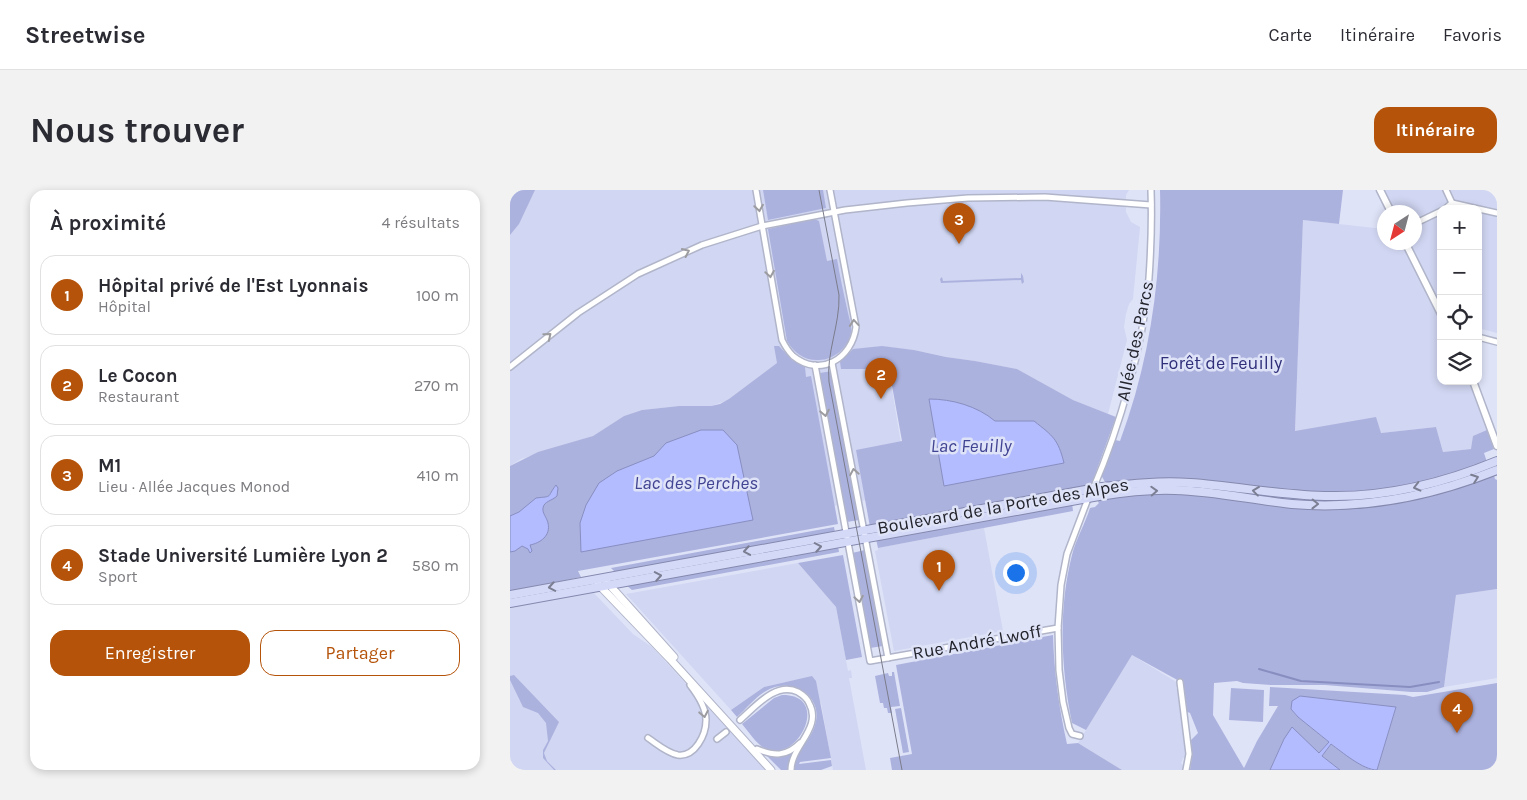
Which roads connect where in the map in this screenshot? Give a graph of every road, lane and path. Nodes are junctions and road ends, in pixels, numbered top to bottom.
1 (756, 190) edge
2 (830, 190) edge
3 (1151, 190) edge
4 (1380, 190) edge
5 (1446, 190) edge
6 (1452, 203) junction
7 (1151, 204) junction
8 (1388, 205) edge
9 (1450, 205) edge
10 (834, 212) junction
11 (1437, 213) edge
12 (1497, 213) edge
13 (1422, 220) edge
14 (762, 226) junction
15 (1409, 250) edge
16 (1437, 306) edge
17 (1482, 337) edge
18 (1497, 342) edge
19 (832, 362) junction
20 (815, 365) junction
21 (510, 367) edge
22 (1474, 385) edge
23 (1497, 446) edge
24 (1497, 461) edge
25 (1497, 470) edge
26 (1094, 488) junction
27 (1088, 497) junction
28 (847, 533) junction
29 (865, 534) junction
30 (848, 541) junction
31 (603, 578) junction
32 (594, 579) junction
33 (610, 585) junction
34 (600, 587) junction
35 (510, 595) edge
36 (510, 603) edge
37 (1058, 628) junction
38 (888, 658) junction
39 (670, 659) junction
40 (1180, 682) dead end
41 (740, 720) dead end
42 (726, 732) dead end
43 (1080, 736) dead end
44 (805, 737) junction
45 (648, 738) dead end
46 (717, 739) dead end
47 (757, 749) junction
48 (771, 770) edge
49 (777, 770) edge
50 (791, 770) edge
51 (1186, 770) edge

1 -> 14 street
2 - 10 street
3 - 7 street, Allée des Parcs
4 - 8 street
5 - 6 street
6 - 9 street
6 - 12 street
7 - 10 street
7 - 26 street, Allée des Parcs
10 - 14 street
19 -> 10 street
11 - 13 street
14 -> 20 street
21 -> 14 street
15 - 16 street
17 - 18 street
19 - 20 street
29 -> 19 street
20 -> 28 street
22 - 23 street
24 -> 26 main road, Boulevard de la Porte des Alpes
27 -> 25 main road, Boulevard de la Porte des Alpes
26 - 27 street, Allée des Parcs
26 - 29 main road, Boulevard de la Porte des Alpes
27 - 29 main road, Boulevard de la Porte des Alpes
27 - 37 street
28 - 29 main road, Boulevard de la Porte des Alpes
28 - 30 street
28 -> 31 main road, Boulevard de la Porte des Alpes
29 - 30 main road, Boulevard de la Porte des Alpes
29 - 38 street
33 -> 30 main road, Boulevard de la Porte des Alpes
30 -> 38 street, Rue André Lwoff
31 - 32 main road, Boulevard de la Porte des Alpes
31 - 33 main road
32 - 34 main road
32 -> 35 main road, Boulevard de la Porte des Alpes
33 - 34 main road, Boulevard de la Porte des Alpes
33 - 47 main road
34 - 36 main road, Boulevard de la Porte des Alpes
34 - 39 main road
37 - 38 street, Rue André Lwoff
37 - 43 street, Rue André Lwoff
39 -> 45 street
39 - 48 main road
40 - 51 street
41 - 44 street
42 - 46 street
44 - 47 street
44 - 50 street
47 - 49 main road

